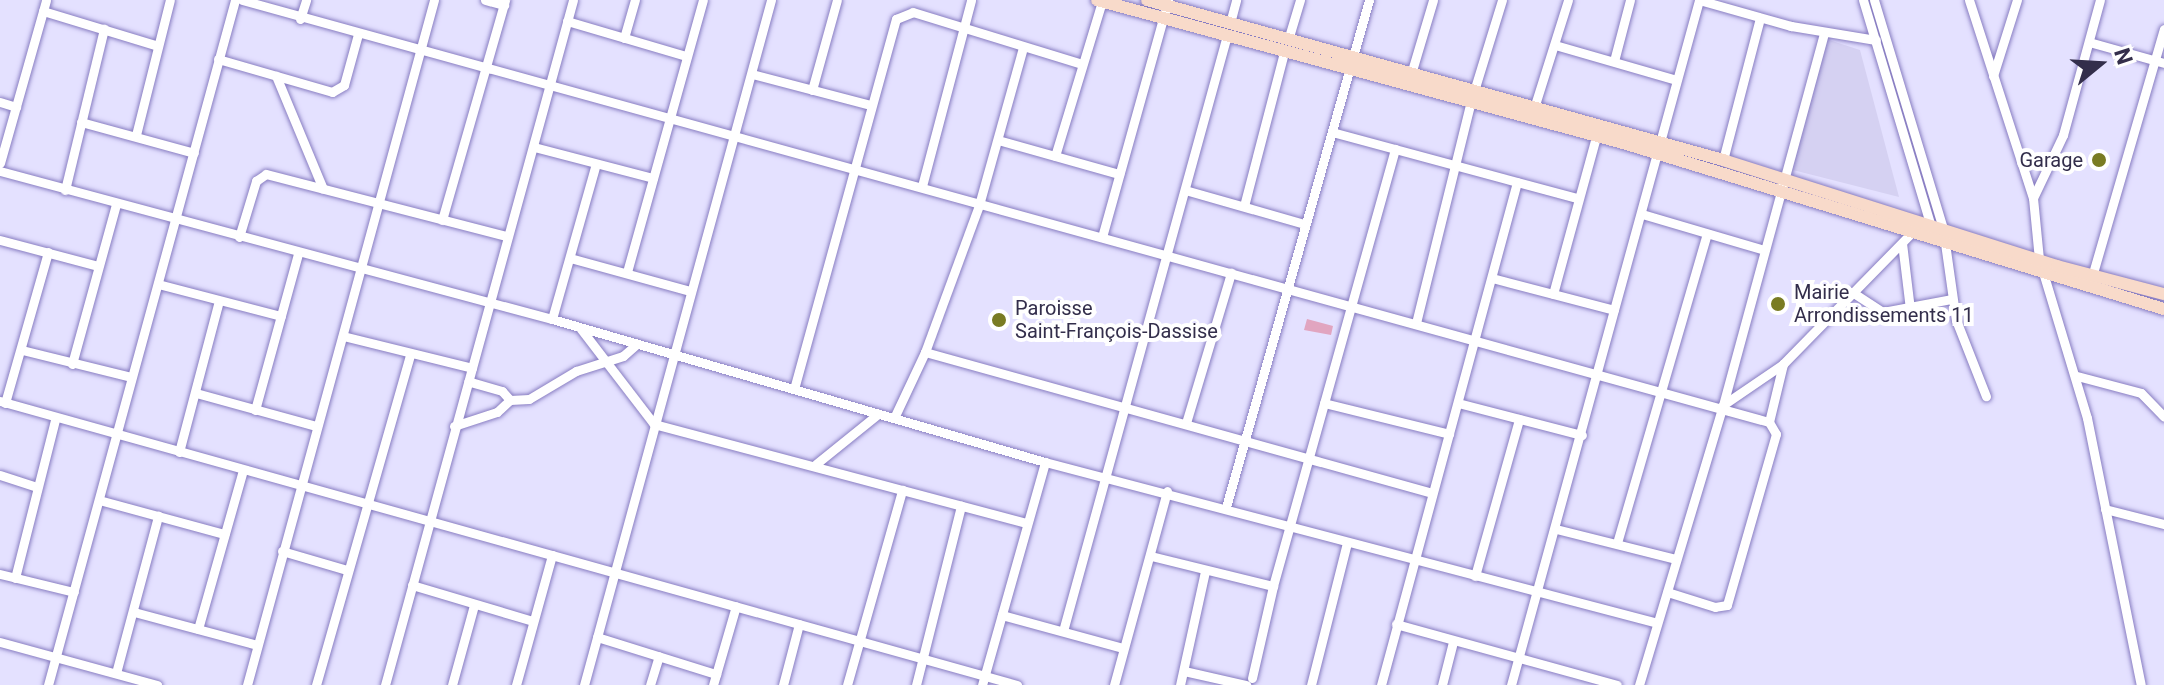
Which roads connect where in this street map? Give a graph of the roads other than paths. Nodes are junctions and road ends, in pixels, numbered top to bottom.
1 (46, 0) edge
2 (170, 0) edge
3 (235, 0) edge
4 (242, 0) edge
5 (306, 0) edge
6 (434, 0) edge
7 (485, 0) edge
8 (573, 0) edge
9 (635, 0) edge
10 (703, 0) edge
11 (771, 0) edge
12 (837, 0) edge
13 (971, 0) edge
14 (1147, 0) edge
15 (1236, 0) edge
16 (1300, 0) edge
17 (1369, 0) edge
18 (1433, 0) edge
19 (1502, 0) edge
20 (1568, 0) edge
21 (1630, 0) edge
22 (1699, 0) edge
23 (1863, 0) edge
24 (1874, 0) edge
25 (1969, 0) edge
26 (2017, 0) edge
27 (2100, 0) edge
28 (1100, 1) edge
29 (504, 2) edge
30 (1167, 3) edge
31 (43, 11) junction
32 (1760, 18) junction
33 (300, 19) junction
34 (1163, 19) junction
35 (567, 21) junction
36 (104, 29) junction
37 (962, 29) junction
38 (1229, 29) junction
39 (2164, 29) edge
40 (1824, 32) junction
41 (358, 34) junction
42 (624, 38) junction
43 (1876, 40) junction
44 (2089, 42) junction
45 (1555, 45) junction
46 (158, 46) junction
47 (1286, 46) junction
48 (1023, 47) junction
49 (420, 50) junction
50 (686, 56) junction
51 (218, 59) junction
52 (1614, 61) junction
53 (2159, 61) edge
54 (1082, 64) junction
55 (1350, 64) junction
56 (486, 66) junction
57 (752, 74) junction
58 (1411, 74) junction
59 (276, 76) junction
60 (1993, 76) junction
61 (1676, 80) junction
62 (551, 84) junction
63 (812, 90) junction
64 (1472, 97) junction
65 (0, 102) edge
66 (870, 105) junction
67 (16, 107) junction
68 (1534, 108) junction
69 (670, 116) junction
70 (81, 122) junction
71 (1332, 132) junction
72 (136, 135) junction
73 (735, 136) junction
74 (1596, 137) junction
75 (998, 140) junction
76 (534, 147) junction
77 (1659, 148) junction
78 (1395, 149) junction
79 (194, 153) junction
80 (1055, 156) junction
81 (1723, 160) junction
82 (0, 163) edge
83 (596, 164) junction
84 (1455, 164) junction
85 (855, 170) junction
86 (0, 171) edge
87 (1119, 174) junction
88 (653, 178) junction
89 (1517, 182) junction
90 (922, 186) junction
91 (1782, 186) junction
92 (323, 189) junction
93 (65, 190) junction
94 (1185, 190) junction
95 (1576, 198) junction
96 (2033, 198) junction
97 (116, 204) junction
98 (376, 205) junction
99 (979, 205) junction
100 (1244, 206) junction
101 (1642, 214) junction
102 (174, 218) junction
103 (442, 220) junction
104 (1304, 224) junction
105 (1914, 230) junction
106 (1938, 232) junction
107 (1707, 234) junction
108 (506, 236) junction
109 (239, 237) junction
110 (1102, 237) junction
111 (0, 240) edge
112 (1902, 243) junction
113 (1764, 250) junction
114 (48, 252) junction
115 (298, 254) junction
116 (1167, 256) junction
117 (570, 258) junction
118 (2039, 259) junction
119 (98, 266) junction
120 (361, 269) junction
121 (627, 272) junction
122 (1231, 273) junction
123 (2093, 273) junction
124 (2043, 275) junction
125 (1492, 278) junction
126 (158, 284) junction
127 (1287, 286) junction
128 (690, 291) junction
129 (1852, 292) junction
130 (2164, 292) edge
131 (1553, 294) junction
132 (1951, 299) junction
133 (219, 301) junction
134 (490, 304) junction
135 (1350, 305) junction
136 (1910, 309) junction
137 (2164, 309) edge
138 (1614, 310) junction
139 (281, 316) junction
140 (552, 319) junction
141 (1416, 323) junction
142 (581, 329) junction
143 (343, 336) junction
144 (1475, 340) junction
145 (637, 344) junction
146 (22, 350) junction
147 (925, 352) junction
148 (671, 353) junction
149 (410, 354) junction
150 (601, 361) junction
151 (72, 364) junction
152 (1783, 364) junction
153 (472, 368) junction
154 (1597, 374) junction
155 (2077, 376) junction
156 (131, 377) junction
157 (468, 381) junction
158 (794, 389) junction
159 (1660, 389) junction
160 (196, 393) junction
161 (1986, 396) dead end
162 (510, 400) junction
163 (2, 402) edge
164 (1324, 403) junction
165 (1458, 403) junction
166 (1723, 405) junction
167 (1123, 407) junction
168 (255, 410) junction
169 (878, 414) junction
170 (2164, 417) edge
171 (894, 418) junction
172 (1519, 419) junction
173 (55, 420) junction
174 (1769, 422) junction
175 (1186, 423) junction
176 (654, 424) junction
177 (316, 426) junction
178 (454, 426) junction
179 (1449, 434) junction
180 (1582, 435) junction
181 (114, 436) junction
182 (1246, 441) junction
183 (179, 452) junction
184 (1310, 457) junction
185 (1045, 462) junction
186 (816, 464) junction
187 (243, 470) junction
188 (0, 475) edge
189 (1106, 476) junction
190 (299, 486) junction
191 (36, 487) junction
192 (902, 490) junction
193 (1167, 491) junction
194 (1432, 493) junction
195 (99, 500) junction
196 (366, 505) junction
197 (961, 506) junction
198 (1226, 507) junction
199 (2105, 509) junction
200 (158, 516) junction
201 (430, 522) junction
202 (1027, 523) junction
203 (2164, 524) edge
204 (1290, 526) junction
205 (1556, 529) junction
206 (224, 534) junction
207 (1347, 543) junction
208 (1617, 543) junction
209 (282, 551) junction
210 (552, 555) junction
211 (1151, 556) junction
212 (1412, 559) junction
213 (1675, 559) junction
214 (347, 570) junction
215 (615, 570) junction
216 (1205, 571) junction
217 (0, 574) edge
218 (1475, 576) junction
219 (15, 578) junction
220 (412, 585) junction
221 (1273, 586) junction
222 (74, 592) junction
223 (1667, 592) junction
224 (1538, 594) junction
225 (474, 605) junction
226 (736, 606) junction
227 (134, 612) junction
228 (1002, 615) junction
229 (533, 621) junction
230 (1654, 622) junction
231 (799, 624) junction
232 (1396, 624) junction
233 (198, 629) junction
234 (1063, 631) junction
235 (597, 637) junction
236 (861, 639) junction
237 (0, 642) edge
238 (1453, 642) junction
239 (257, 645) junction
240 (1123, 648) junction
241 (56, 655) junction
242 (659, 656) junction
243 (924, 657) junction
244 (1518, 658) junction
245 (1184, 671) junction
246 (116, 673) junction
247 (716, 674) junction
248 (983, 681) edge
249 (1581, 681) edge
250 (1249, 682) edge
251 (48, 685) edge
252 (157, 685) edge
253 (247, 685) edge
254 (316, 685) edge
255 (385, 685) edge
256 (452, 685) edge
257 (516, 685) edge
258 (584, 685) edge
259 (650, 685) edge
260 (713, 685) edge
261 (783, 685) edge
262 (847, 685) edge
263 (916, 685) edge
264 (1017, 685) edge
265 (1114, 685) edge
266 (1180, 685) edge
267 (1311, 685) edge
268 (1381, 685) edge
269 (1442, 685) edge
270 (1511, 685) edge
271 (1617, 685) edge
272 (1639, 685) edge
273 (2141, 685) edge

1 - 31 street
2 - 46 street
3 - 51 street
4 - 33 street
5 - 33 street
6 - 49 street
7 - 29 street
8 - 35 street
9 - 42 street
10 - 50 street
11 - 57 street
12 - 63 street
13 - 37 street
14 - 30 main road
15 - 38 street
16 - 47 street
17 - 55 street
18 - 58 street
19 - 64 street
20 - 45 street
21 - 52 street
22 - 32 street
22 - 61 street
23 - 43 street
24 - 106 street
25 - 60 street
26 - 60 street
27 - 44 street
28 - 34 main road
28 - 54 street
29 - 56 street
30 - 34 street
30 - 38 main road
31 - 36 street
31 - 67 street
32 - 40 street
32 - 81 street
33 - 41 street
34 - 38 main road
34 - 87 street
35 - 42 street
35 - 62 street
36 - 46 street
36 - 70 street
37 - 48 street
37 - 66 street
37 - 90 street
38 - 47 main road
38 - 94 street
39 - 53 street
40 - 43 street
40 - 91 street
41 - 49 street
41 - 59 street
42 - 50 street
43 - 106 street
44 - 53 street
44 - 96 street
45 - 52 street
45 - 68 street
46 - 72 street
47 - 55 main road
47 - 100 street
48 - 54 street
48 - 75 street
49 - 56 street
49 - 98 street
50 - 69 street
51 - 59 street
51 - 79 street
52 - 61 street
53 - 123 street
54 - 80 street
55 - 58 main road
55 - 64 main road
55 - 71 street
56 - 62 street
56 - 103 street
57 - 63 street
57 - 73 street
58 - 64 main road
59 - 92 street
60 - 96 street
61 - 77 street
62 - 69 street
62 - 76 street
63 - 66 street
64 - 68 main road
64 - 74 main road
64 - 84 street
65 - 67 street
66 - 85 street
67 - 82 street
68 - 77 main road
69 - 73 street
69 - 88 street
70 - 72 street
70 - 93 street
71 - 78 street
71 - 104 street
72 - 79 street
73 - 85 street
73 - 128 street
74 - 77 main road
74 - 95 street
75 - 80 street
75 - 99 street
76 - 83 street
76 - 108 street
77 - 81 main road
77 - 91 main road
77 - 101 street
78 - 84 street
78 - 135 street
79 - 102 street
80 - 87 street
81 - 91 main road
83 - 88 street
83 - 117 street
84 - 89 street
84 - 141 street
85 - 90 street
85 - 158 street
86 - 93 street
87 - 110 street
88 - 121 street
89 - 95 street
89 - 125 street
90 - 99 street
91 - 105 main road
91 - 106 main road
91 - 113 street
92 - 98 street
92 - 109 street
93 - 97 street
94 - 100 street
94 - 116 street
95 - 131 street
96 - 118 street
97 - 102 street
97 - 119 street
98 - 103 street
98 - 120 street
99 - 110 street
99 - 147 street
100 - 104 street
101 - 107 street
101 - 138 street
102 - 109 street
102 - 126 street
103 - 108 street
104 - 127 street
105 - 106 main road
105 - 112 street
106 - 118 main road
106 - 124 main road
106 - 132 street
107 - 113 street
107 - 159 street
108 - 134 street
109 - 115 street
110 - 116 street
111 - 114 street
112 - 129 street
112 - 136 street
113 - 166 street
114 - 119 street
114 - 146 street
115 - 120 street
115 - 139 street
116 - 122 street
116 - 167 street
117 - 121 street
117 - 140 street
118 - 123 main road
118 - 124 street
119 - 151 street
120 - 134 street
120 - 143 street
121 - 128 street
122 - 127 street
122 - 175 street
123 - 130 main road
124 - 137 main road
124 - 155 street
125 - 131 street
125 - 144 street
126 - 133 street
126 - 156 street
127 - 135 street
127 - 182 street
128 - 148 street
129 - 136 street
129 - 152 street
131 - 138 street
132 - 136 street
132 - 161 street
133 - 139 street
133 - 160 street
134 - 140 street
134 - 153 street
135 - 141 street
135 - 164 street
138 - 154 street
139 - 168 street
140 - 142 street
141 - 144 street
142 - 145 street
142 - 150 street
143 - 149 street
143 - 177 street
144 - 154 street
144 - 165 street
145 - 148 street
145 - 150 street
146 - 151 street
146 - 163 street
147 - 167 street
147 - 171 street
148 - 158 street
148 - 176 street
149 - 153 street
149 - 196 street
150 - 162 street
150 - 176 street
151 - 156 street
152 - 166 street
152 - 174 street
153 - 157 street
154 - 159 street
154 - 180 street
155 - 170 street
155 - 199 street
156 - 181 street
157 - 162 street
157 - 178 street
158 - 169 street
159 - 166 street
159 - 208 street
160 - 168 street
160 - 183 street
162 - 178 street
163 - 173 street
164 - 179 street
164 - 184 street
165 - 172 street
165 - 179 street
166 - 174 street
166 - 213 street
167 - 175 street
167 - 189 street
168 - 177 street
169 - 171 street
169 - 186 street
171 - 185 street
172 - 180 street
172 - 218 street
173 - 181 street
173 - 191 street
174 - 223 street
175 - 182 street
176 - 186 street
176 - 215 street
177 - 190 street
178 - 201 street
179 - 194 street
180 - 205 street
181 - 183 street
181 - 195 street
182 - 184 street
182 - 198 street
183 - 187 street
184 - 194 street
184 - 204 street
185 - 189 street
185 - 202 street
186 - 192 street
187 - 190 street
187 - 206 street
188 - 191 street
189 - 193 street
189 - 234 street
190 - 196 street
190 - 209 street
191 - 219 street
192 - 197 street
192 - 236 street
193 - 198 street
193 - 211 street
194 - 212 street
195 - 200 street
195 - 222 street
196 - 201 street
196 - 214 street
197 - 202 street
197 - 243 street
198 - 204 street
199 - 203 street
199 - 273 street
200 - 206 street
200 - 227 street
201 - 210 street
201 - 220 street
202 - 228 street
204 - 207 street
204 - 221 street
205 - 208 street
205 - 224 street
206 - 233 street
207 - 212 street
207 - 267 street
208 - 213 street
209 - 214 street
209 - 239 street
210 - 215 street
210 - 229 street
211 - 216 street
211 - 240 street
212 - 218 street
212 - 232 street
213 - 223 street
214 - 254 street
215 - 226 street
215 - 235 street
216 - 221 street
216 - 245 street
217 - 219 street
218 - 224 street
219 - 222 street
220 - 225 street
220 - 255 street
221 - 250 street
222 - 241 street
223 - 230 street
224 - 230 street
224 - 244 street
225 - 229 street
225 - 256 street
226 - 231 street
226 - 247 street
227 - 233 street
227 - 246 street
228 - 234 street
228 - 248 street
229 - 257 street
230 - 272 street
231 - 236 street
231 - 261 street
232 - 238 street
232 - 268 street
233 - 239 street
234 - 240 street
235 - 242 street
235 - 258 street
236 - 243 street
236 - 262 street
237 - 241 street
238 - 244 street
238 - 269 street
239 - 253 street
240 - 265 street
241 - 246 street
241 - 251 street
242 - 247 street
242 - 259 street
243 - 248 street
243 - 263 street
244 - 249 street
244 - 270 street
245 - 250 street
245 - 266 street
246 - 252 street
247 - 260 street
248 - 264 street
249 - 271 street

